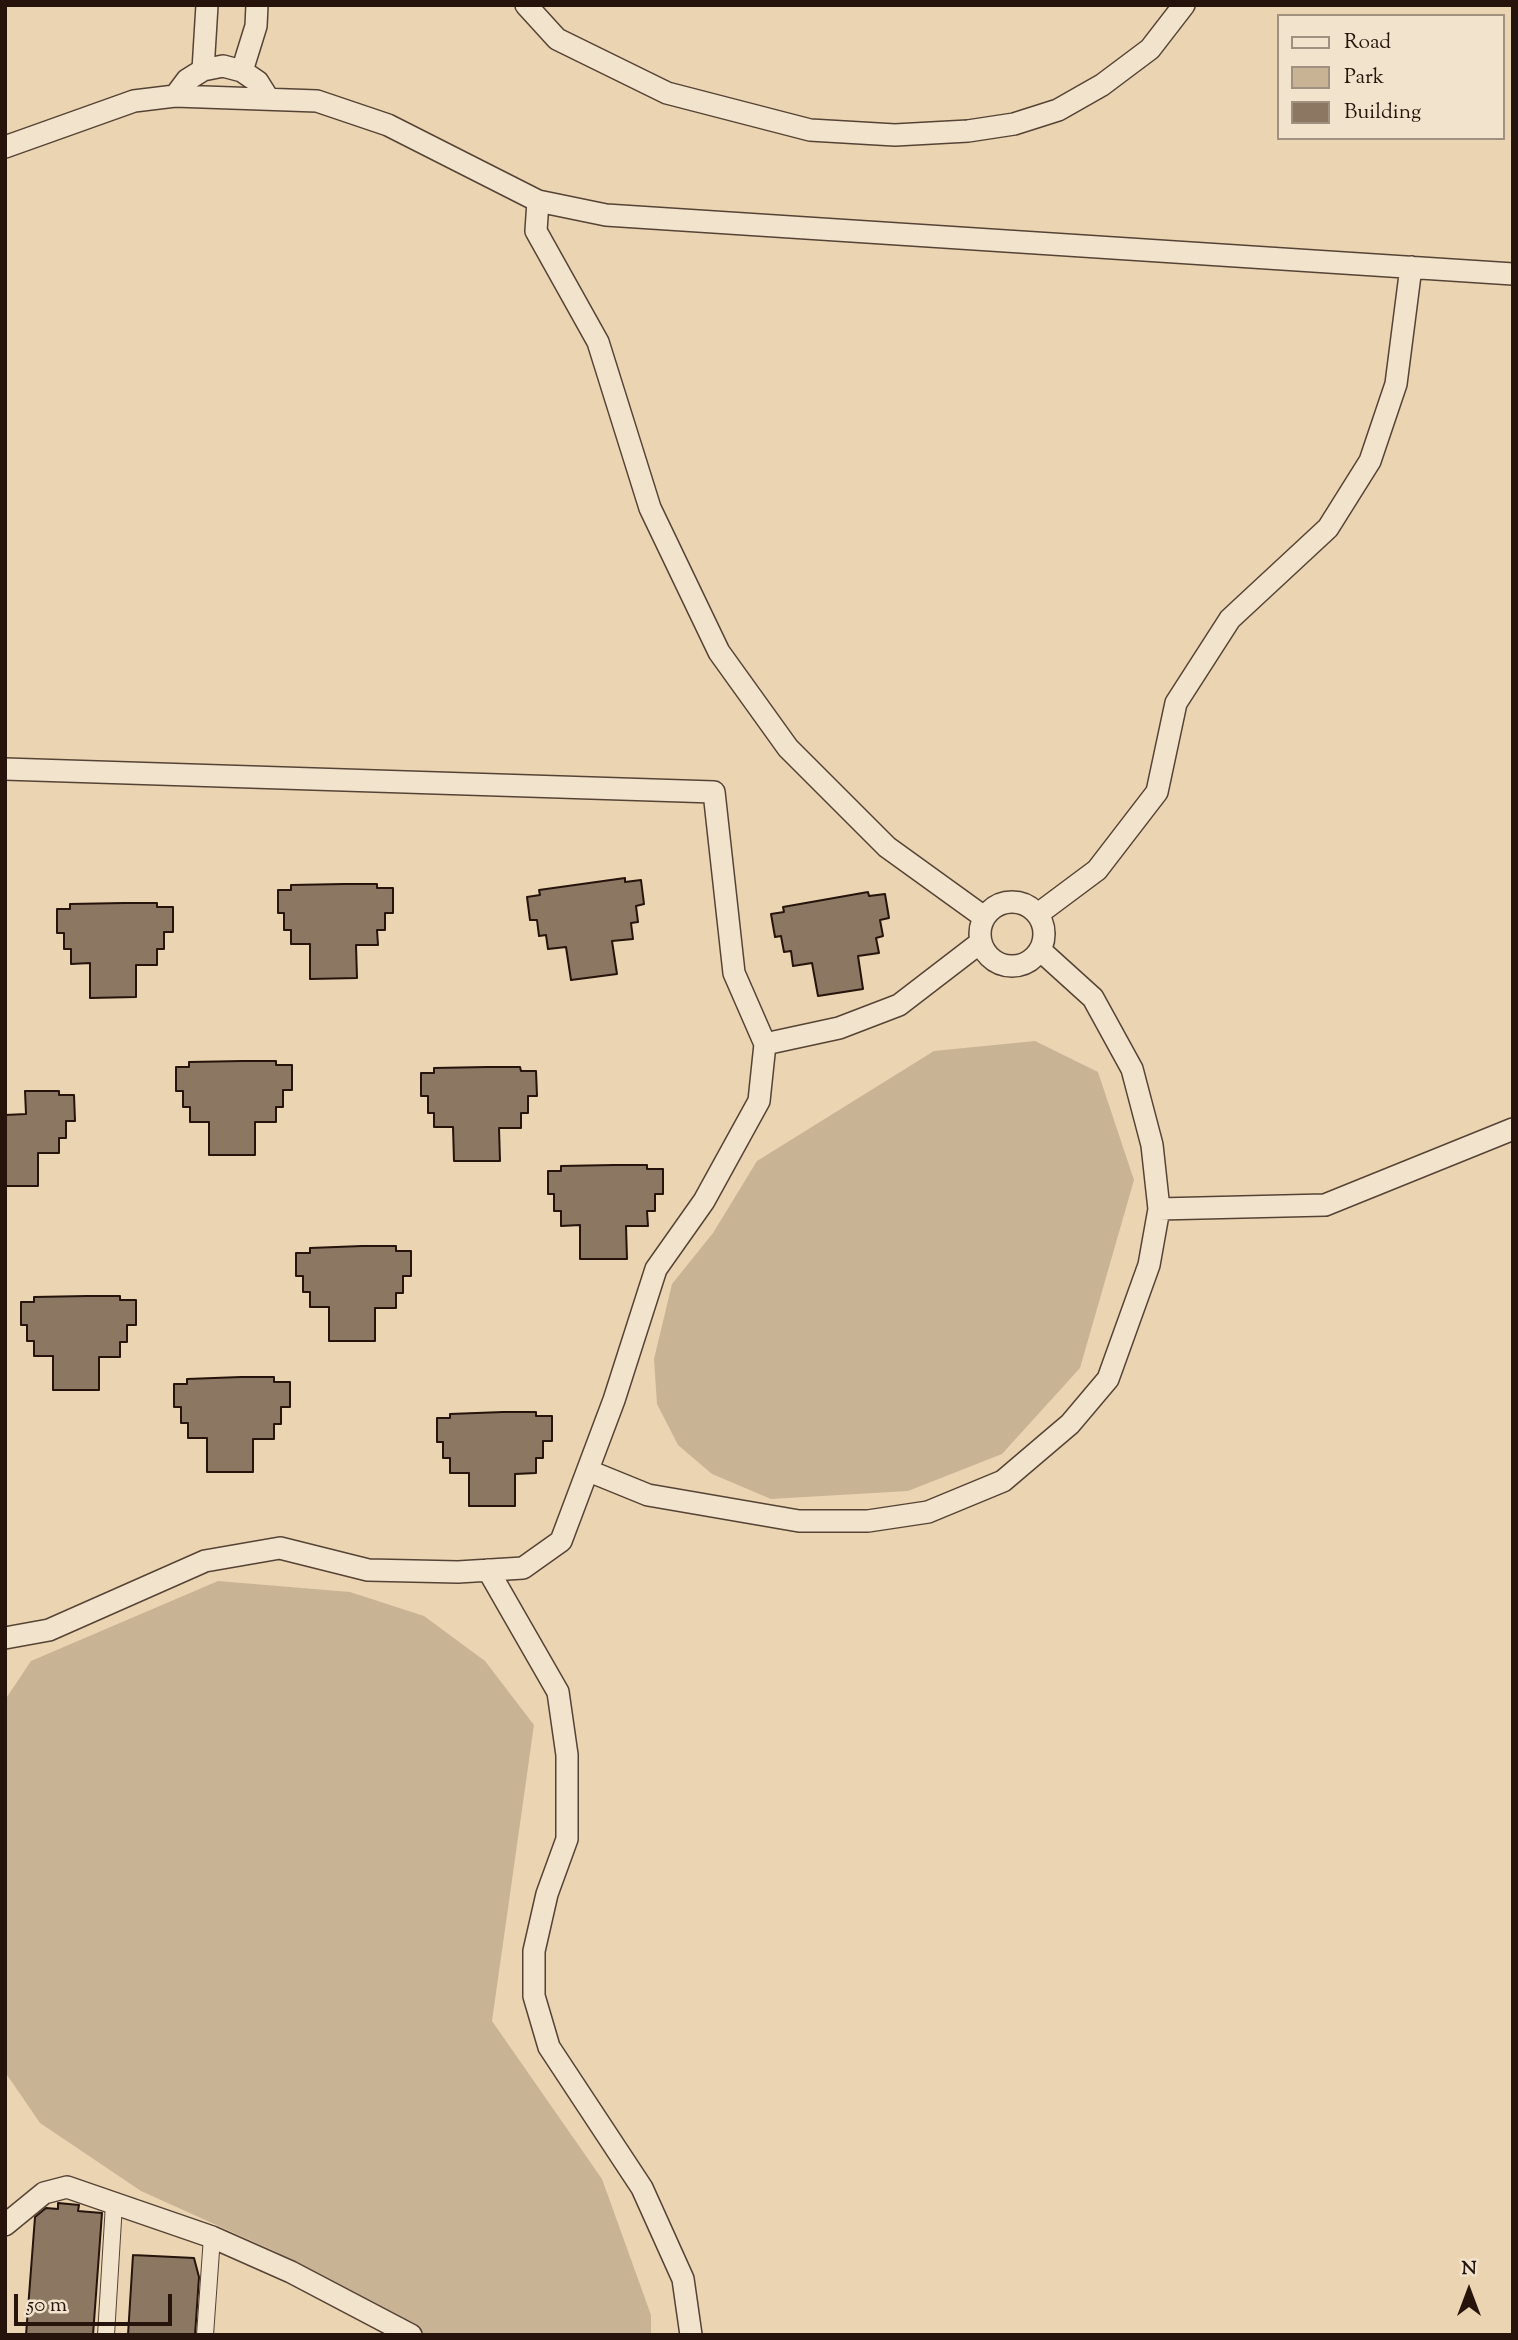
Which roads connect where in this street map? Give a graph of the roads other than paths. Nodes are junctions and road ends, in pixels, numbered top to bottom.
1 (207, 5) edge
2 (257, 5) edge
3 (526, 5) edge
4 (1184, 5) edge
5 (203, 70) junction
6 (242, 71) junction
7 (175, 96) junction
8 (268, 99) junction
9 (5, 147) edge
10 (538, 201) junction
11 (1411, 267) junction
12 (1513, 274) edge
13 (5, 769) edge
14 (1038, 914) junction
15 (984, 917) junction
16 (981, 942) junction
17 (1040, 950) junction
18 (765, 1044) junction
19 (1513, 1129) edge
20 (1159, 1209) junction
21 (589, 1471) junction
22 (488, 1570) junction
23 (5, 1638) edge
24 (114, 2204) junction
25 (5, 2225) edge
26 (212, 2237) junction
27 (106, 2335) edge
28 (205, 2335) edge
29 (411, 2335) edge
30 (691, 2335) edge

1 - 5 street
2 - 6 street
3 - 4 street
5 - 6 street
5 - 7 street
6 - 8 street
7 - 8 street
7 - 9 street
8 - 10 street
10 - 11 street
10 - 15 street
11 - 12 street
11 - 14 street
13 - 18 street
14 - 15 street
14 - 17 street
15 - 16 street
16 - 17 street
16 - 18 street
17 - 20 street
18 - 21 street
19 - 20 street
20 - 21 street
21 - 22 street
22 - 23 street
22 - 30 street
24 - 25 street
24 - 26 street
24 - 27 street
26 - 28 street
26 - 29 street

